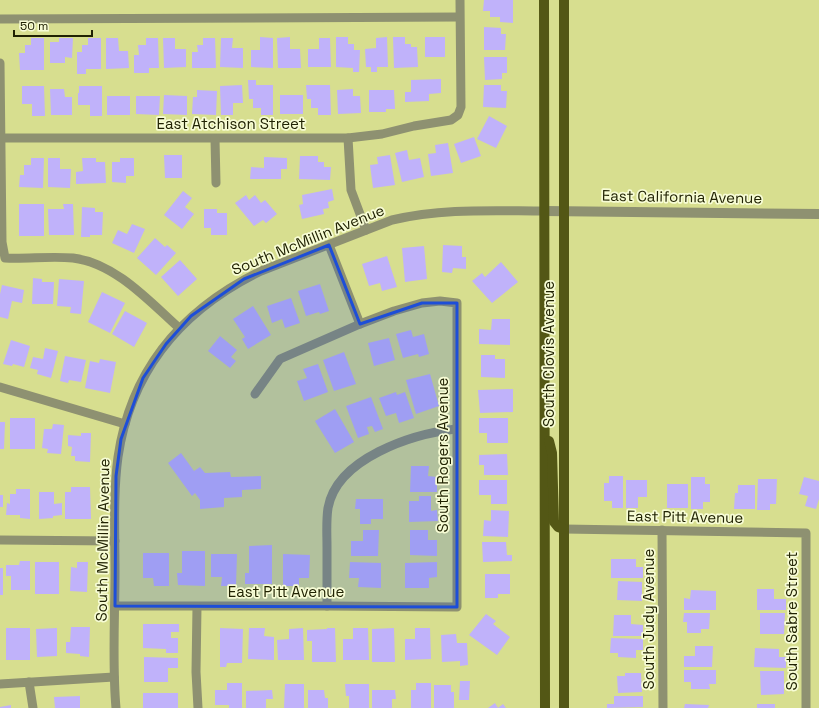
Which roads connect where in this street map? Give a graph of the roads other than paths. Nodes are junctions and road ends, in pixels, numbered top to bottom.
1 (460, 0) edge
2 (544, 0) edge
3 (564, 0) edge
4 (460, 17) junction
5 (0, 19) edge
6 (0, 63) edge
7 (1, 138) junction
8 (348, 138) junction
9 (215, 139) junction
10 (216, 183) dead end
11 (545, 211) junction
12 (564, 211) junction
13 (819, 214) edge
14 (366, 230) junction
15 (329, 245) junction
16 (360, 324) junction
17 (179, 328) junction
18 (0, 386) edge
19 (255, 394) dead end
20 (126, 424) junction
21 (545, 425) junction
22 (456, 429) junction
23 (564, 529) junction
24 (662, 530) junction
25 (806, 533) joint
26 (0, 540) edge
27 (115, 541) junction
28 (115, 606) junction
29 (327, 606) junction
30 (197, 607) junction
31 (457, 607) joint
32 (114, 677) junction
33 (29, 682) junction
34 (0, 684) edge
35 (33, 708) edge
36 (116, 708) edge
37 (198, 708) edge
38 (545, 708) edge
39 (564, 708) edge
40 (663, 708) edge
41 (806, 708) edge

1 - 4 street
2 - 11 main road, South Clovis Avenue
3 - 12 main road, South Clovis Avenue
4 - 5 street
4 - 8 street, East Atchison Street
6 - 7 street
7 - 9 street, East Atchison Street
7 - 17 street
8 - 9 street, East Atchison Street
8 - 14 street
9 - 10 street
11 - 12 street, East California Avenue
11 - 14 street, South McMillin Avenue
11 - 21 main road, South Clovis Avenue
12 - 13 street, East California Avenue
12 - 23 main road, South Clovis Avenue
14 - 15 street, South McMillin Avenue
15 - 16 street
15 - 17 street, South McMillin Avenue
16 - 19 street
16 - 22 street, South Rogers Avenue
17 - 20 street, South McMillin Avenue
18 - 20 street
20 - 27 street, South McMillin Avenue
21 - 23 main road
21 - 38 main road, South Clovis Avenue
22 - 29 street
22 - 31 street, South Rogers Avenue
23 - 24 street, East Pitt Avenue
23 - 39 main road, South Clovis Avenue
24 - 25 street, East Pitt Avenue
24 - 40 street, South Judy Avenue
25 - 41 street, South Sabre Street
26 - 27 street
27 - 28 street, South McMillin Avenue
28 - 30 street, East Pitt Avenue
28 - 32 street, South McMillin Avenue
29 - 30 street, East Pitt Avenue
29 - 31 street, East Pitt Avenue
30 - 37 street
32 - 33 street
32 - 36 street, South McMillin Avenue
33 - 34 street
33 - 35 street

